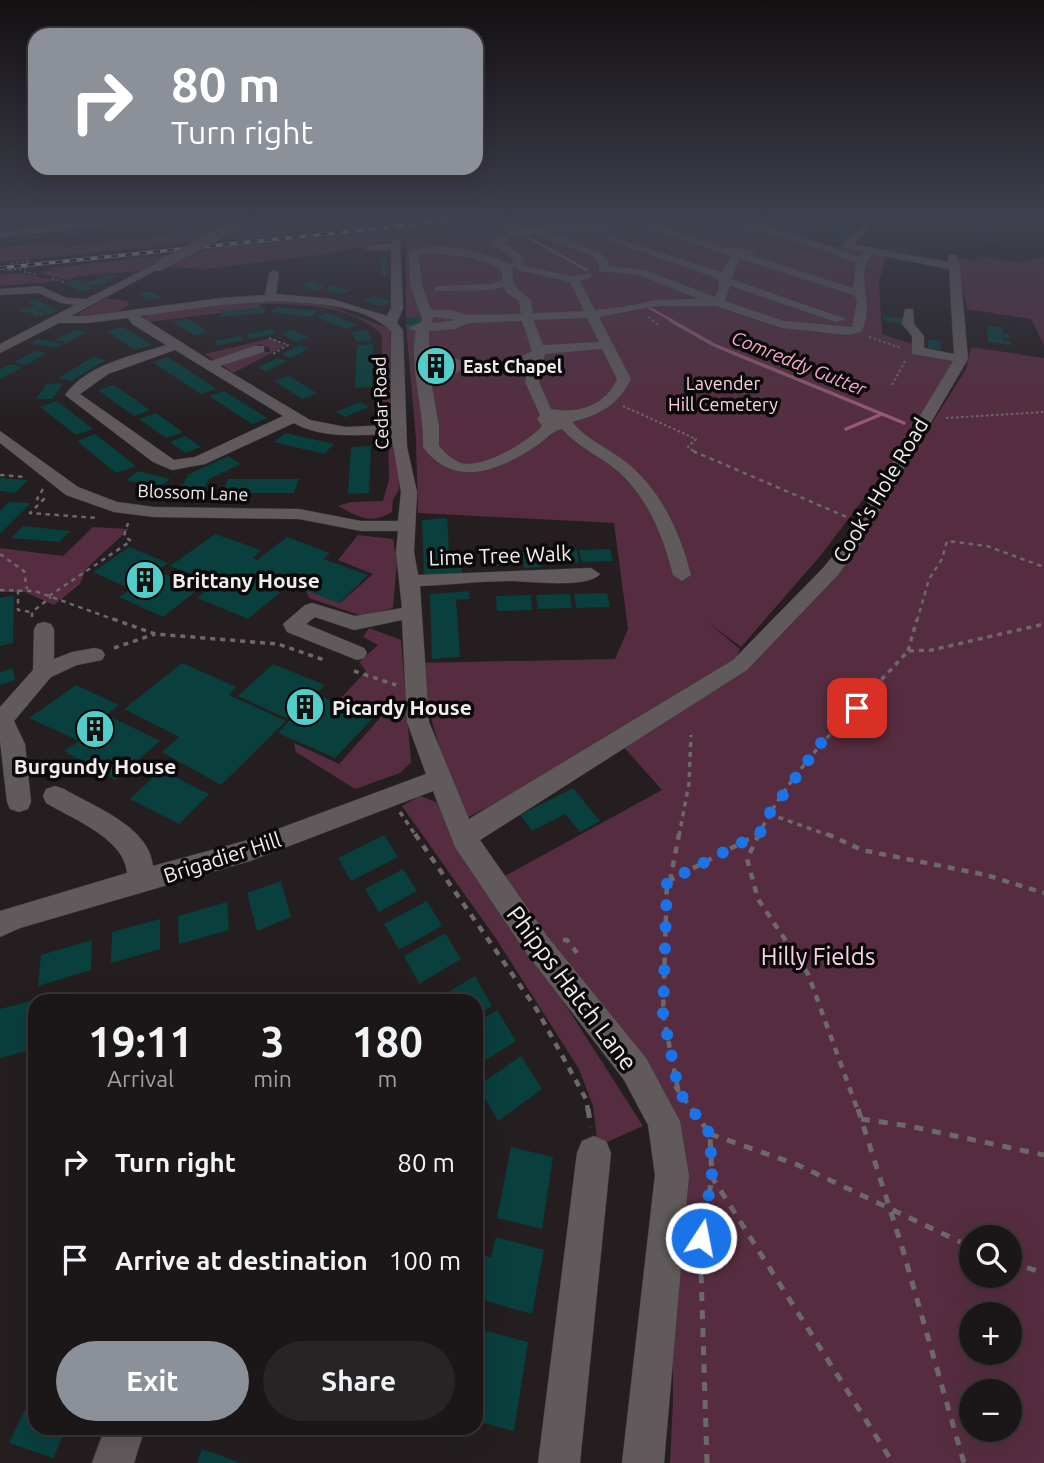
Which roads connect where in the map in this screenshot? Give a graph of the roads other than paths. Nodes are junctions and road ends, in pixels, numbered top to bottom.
1 (119, 286) edge
2 (272, 286) edge
3 (397, 286) edge
4 (418, 286) edge
5 (426, 286) edge
6 (518, 286) edge
7 (577, 286) edge
8 (678, 286) edge
9 (724, 286) edge
10 (747, 286) edge
11 (837, 286) edge
12 (859, 286) edge
13 (956, 286) edge
14 (419, 291) junction
15 (0, 292) edge
16 (858, 293) junction
17 (270, 297) junction
18 (718, 302) junction
19 (86, 303) junction
20 (909, 312) dead end
21 (132, 313) junction
22 (589, 314) junction
23 (527, 316) junction
24 (57, 319) junction
25 (425, 323) junction
26 (394, 326) junction
27 (857, 327) junction
28 (176, 345) junction
29 (608, 345) junction
30 (4, 346) edge
31 (259, 349) dead end
32 (539, 351) junction
33 (423, 359) junction
34 (961, 359) junction
35 (513, 363) junction
36 (209, 366) junction
37 (461, 366) junction
38 (533, 373) junction
39 (424, 377) junction
40 (294, 417) junction
41 (558, 420) junction
42 (398, 429) junction
43 (0, 436) edge
44 (406, 526) junction
45 (591, 574) dead end
46 (682, 575) dead end
47 (410, 581) junction
48 (412, 612) junction
49 (38, 620) road end
50 (95, 655) road end
51 (350, 660) road end
52 (44, 672) junction
53 (1, 720) edge
54 (440, 779) junction
55 (55, 796) dead end
56 (19, 802) dead end
57 (464, 839) junction
58 (141, 883) junction
59 (0, 924) edge
60 (594, 1153) road end
61 (123, 1435) edge
62 (113, 1463) edge
63 (559, 1463) edge
64 (643, 1463) edge

1 - 19 street, bridge
2 - 17 street
3 - 26 street
4 - 14 street
5 - 14 street
6 - 23 street
7 - 22 street
8 - 18 street
9 - 18 street
10 - 27 street
11 - 16 street
12 - 16 street
13 - 34 street
14 - 25 street
15 - 19 street
16 - 27 street
17 - 21 street
17 - 26 street
18 - 22 street
18 - 27 street
19 - 24 street
20 - 34 street
21 - 24 street
21 - 28 street
22 - 23 street
22 - 29 street
23 - 25 street
23 - 32 street
24 - 30 street
25 - 26 street
25 - 33 street
26 - 42 street, Cedar Road
28 - 36 street
28 - 40 street
29 - 32 street
29 - 41 street
31 - 36 street
32 - 35 street
32 - 38 street
33 - 37 street
33 - 39 street
34 - 57 street, Cook's Hole Road
35 - 37 street
35 - 38 street
36 - 40 street
37 - 39 street
38 - 41 street
39 - 41 street
40 - 42 street
41 - 46 street
42 - 44 street, Cedar Road
43 - 44 street, Blossom Lane
44 - 47 street, Phipps Hatch Lane
45 - 47 street, Lime Tree Walk
47 - 48 street, Phipps Hatch Lane
48 - 51 street
48 - 54 street, Phipps Hatch Lane
49 - 52 street
50 - 52 street
52 - 53 street
53 - 56 street
54 - 57 street, Phipps Hatch Lane
54 - 58 street, Brigadier Hill
55 - 58 street
57 - 64 street, Phipps Hatch Lane
58 - 59 street, Brigadier Hill
60 - 63 street
61 - 62 street

